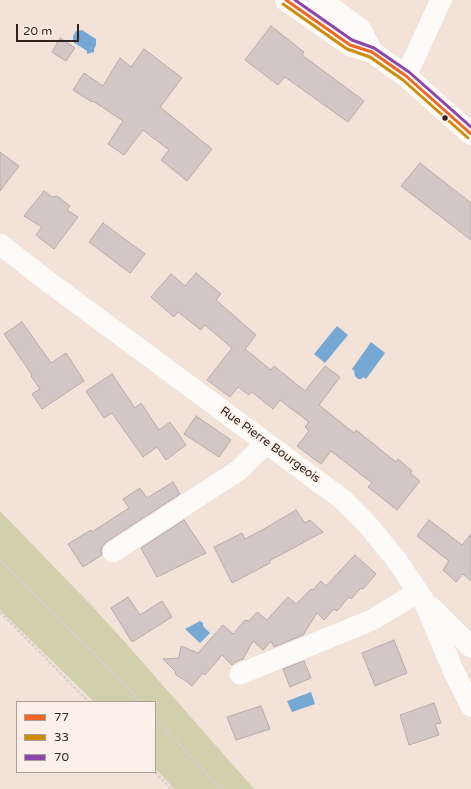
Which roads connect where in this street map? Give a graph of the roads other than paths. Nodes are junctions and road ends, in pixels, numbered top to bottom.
1 (286, 0) edge
2 (303, 0) edge
3 (441, 0) edge
4 (323, 8) edge
5 (406, 76) junction
6 (471, 134) edge
7 (0, 244) edge
8 (266, 443) junction
9 (113, 552) dead end
10 (420, 595) junction
11 (471, 647) edge
12 (240, 674) dead end
13 (471, 706) edge

1 - 4 main road
2 - 4 street
3 - 5 street
4 - 5 main road
5 - 6 main road
7 - 8 street, Rue Pierre Bourgeois
8 - 9 street
8 - 10 street, Rue Pierre Bourgeois
10 - 11 street
10 - 12 street
10 - 13 street, Rue Pierre Bourgeois

